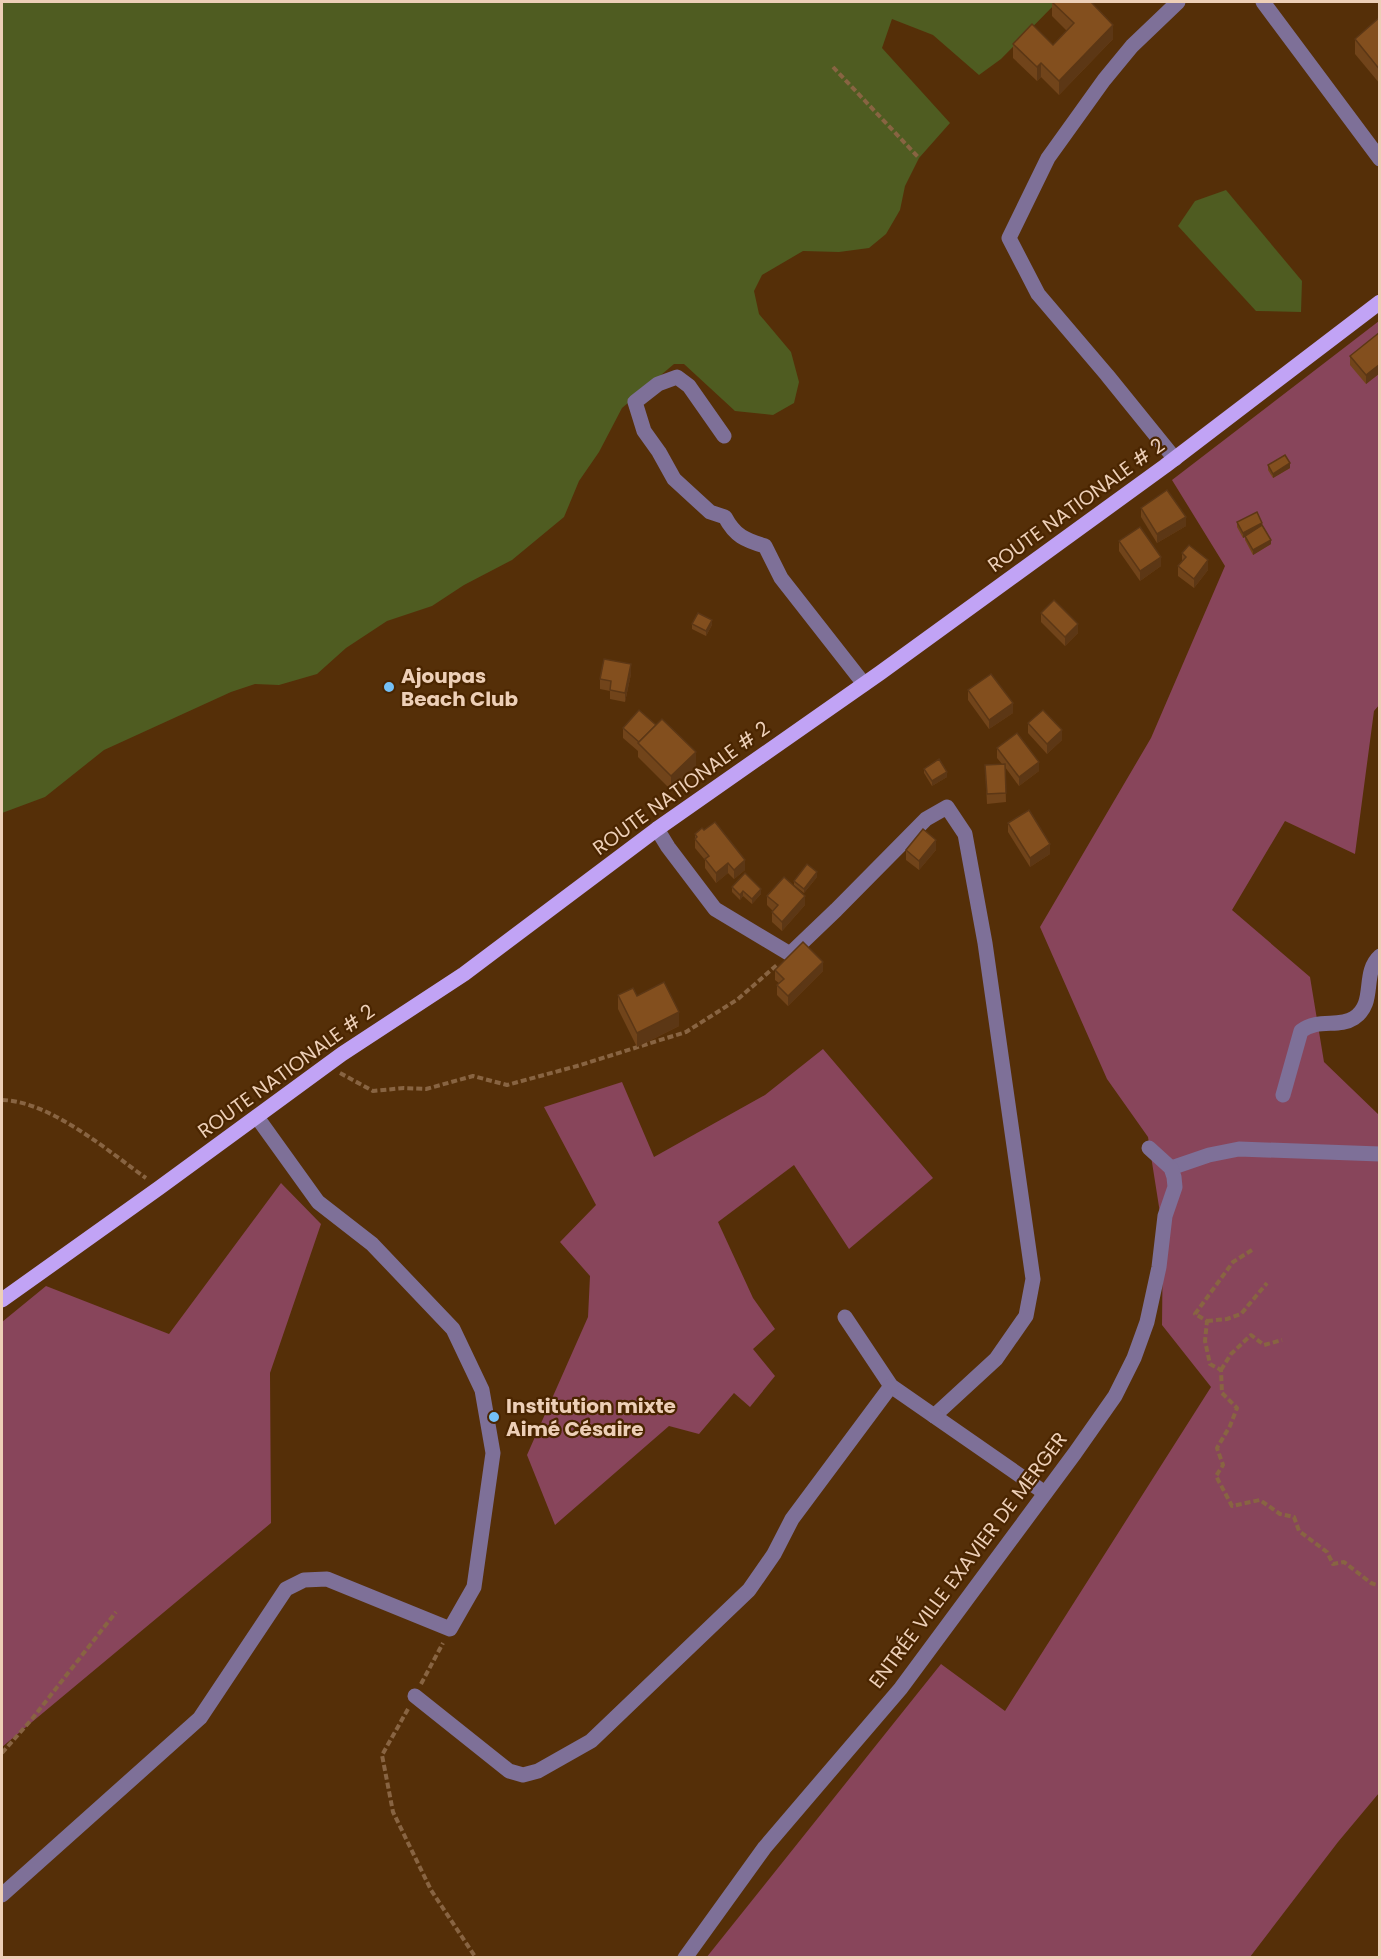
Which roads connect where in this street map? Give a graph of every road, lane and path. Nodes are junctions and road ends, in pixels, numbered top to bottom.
1 (1178, 2) edge
2 (1263, 2) edge
3 (833, 67) dead end
4 (919, 158) dead end
5 (1380, 159) edge
6 (1380, 302) edge
7 (724, 436) dead end
8 (1175, 459) junction
9 (864, 684) junction
10 (657, 829) junction
11 (789, 954) junction
12 (1380, 956) edge
13 (327, 1065) junction
14 (1283, 1095) dead end
15 (2, 1100) edge
16 (257, 1117) junction
17 (1149, 1148) dead end
18 (1380, 1154) edge
19 (1171, 1168) junction
20 (159, 1188) junction
21 (1252, 1250) dead end
22 (1267, 1283) dead end
23 (2, 1300) edge
24 (844, 1317) dead end
25 (1207, 1321) junction
26 (1282, 1340) dead end
27 (1221, 1370) junction
28 (891, 1386) junction
29 (934, 1416) junction
30 (1045, 1493) junction
31 (1380, 1586) edge
32 (117, 1612) dead end
33 (450, 1629) junction
34 (415, 1696) junction
35 (2, 1753) edge
36 (2, 1894) edge
37 (476, 1958) edge
38 (685, 1958) edge

1 - 8 street
2 - 5 street
3 - 4 path
6 - 8 main road, ROUTE NATIONALE # 2
7 - 9 street
8 - 9 main road, ROUTE NATIONALE # 2
9 - 10 main road, ROUTE NATIONALE # 2
10 - 11 street
10 - 13 main road, ROUTE NATIONALE # 2
11 - 13 path
11 - 29 street
12 - 14 street
13 - 16 main road, ROUTE NATIONALE # 2
15 - 20 path
16 - 20 main road, ROUTE NATIONALE # 2
16 - 33 street
17 - 19 street
18 - 19 street
19 - 30 street, ENTRÉE VILLE EXAVIER DE MERGER
20 - 23 main road, ROUTE NATIONALE # 2
21 - 25 path
22 - 25 path
24 - 28 street
25 - 27 path
26 - 27 path
27 - 31 path
28 - 29 street
28 - 34 street
29 - 30 street
30 - 38 street, ENTRÉE VILLE EXAVIER DE MERGER
32 - 35 path
33 - 34 path
33 - 36 street
34 - 37 path

